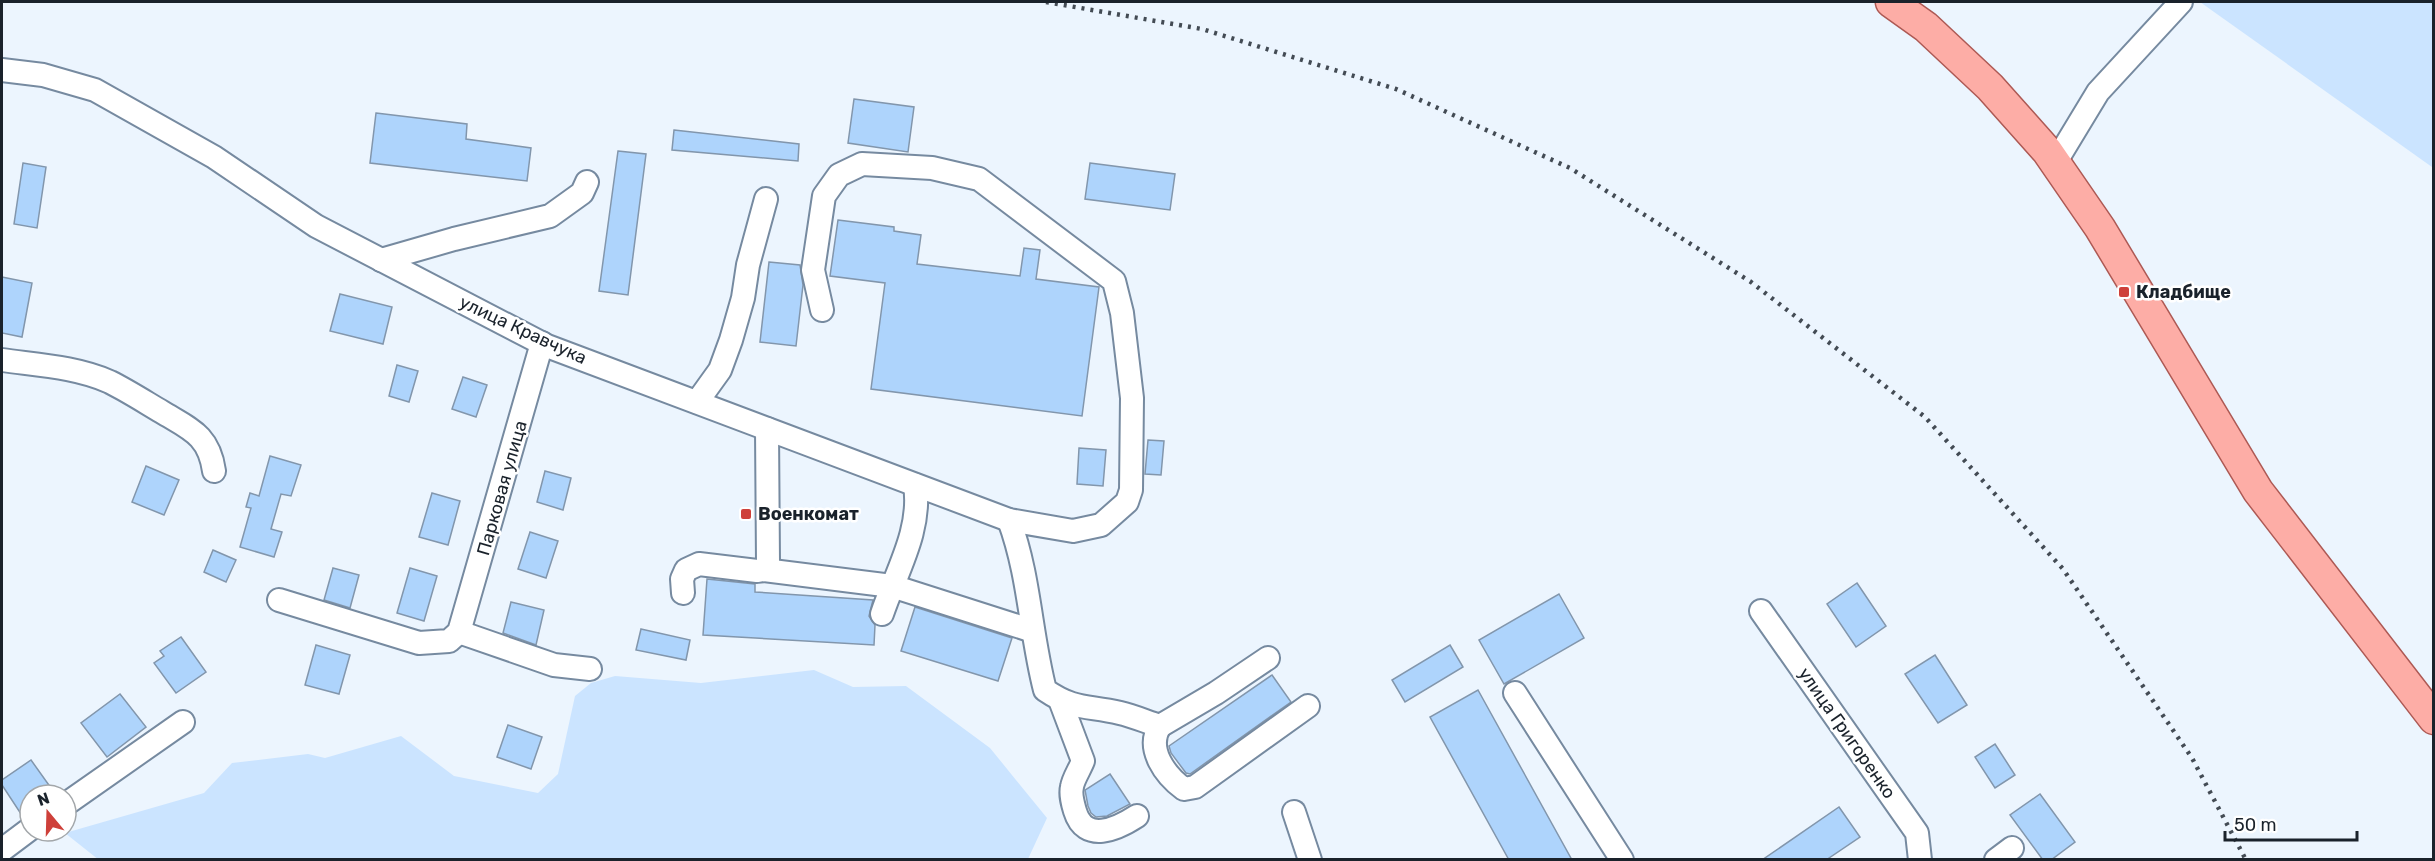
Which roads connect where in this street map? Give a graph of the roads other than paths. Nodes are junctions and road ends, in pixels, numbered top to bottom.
1 (1891, 2) edge
2 (2181, 2) edge
3 (1920, 14) edge
4 (2, 70) edge
5 (2055, 163) junction
6 (587, 182) dead end
7 (766, 199) dead end
8 (381, 260) junction
9 (822, 310) dead end
10 (542, 343) junction
11 (2, 360) edge
12 (697, 402) junction
13 (767, 429) junction
14 (214, 471) dead end
15 (915, 485) junction
16 (1009, 520) junction
17 (764, 570) junction
18 (891, 586) junction
19 (683, 593) dead end
20 (279, 600) dead end
21 (1761, 611) dead end
22 (882, 614) dead end
23 (1033, 631) junction
24 (459, 632) junction
25 (1268, 658) dead end
26 (590, 669) dead end
27 (1515, 693) dead end
28 (1060, 700) junction
29 (1308, 706) dead end
30 (2433, 719) edge
31 (183, 722) dead end
32 (1160, 726) junction
33 (78, 796) edge
34 (1294, 812) dead end
35 (1137, 816) dead end
36 (1917, 833) junction
37 (18, 839) edge
38 (2, 850) edge
39 (1614, 857) edge
40 (1310, 860) edge
41 (1920, 860) edge
42 (1937, 860) edge

1 - 3 main road
2 - 5 lane
3 - 5 main road
4 - 8 lane, улица Кравчука
5 - 30 main road
6 - 8 lane
7 - 12 lane
8 - 10 lane, улица Кравчука
9 - 16 lane, улица Кравчука
10 - 12 lane, улица Кравчука
10 - 24 lane, Парковая улица
11 - 14 lane
12 - 13 lane, улица Кравчука
13 - 15 lane, улица Кравчука
13 - 17 lane
15 - 16 lane, улица Кравчука
15 - 18 lane
16 - 23 lane
17 - 18 lane
17 - 19 lane
18 - 22 lane
18 - 23 lane
20 - 24 lane
21 - 36 lane, улица Григоренко
23 - 28 lane
24 - 26 lane
25 - 32 lane
27 - 39 lane
28 - 32 lane
28 - 35 lane
29 - 32 lane
31 - 33 lane
34 - 40 lane
36 - 41 lane, улица Григоренко
36 - 42 lane
37 - 38 lane

